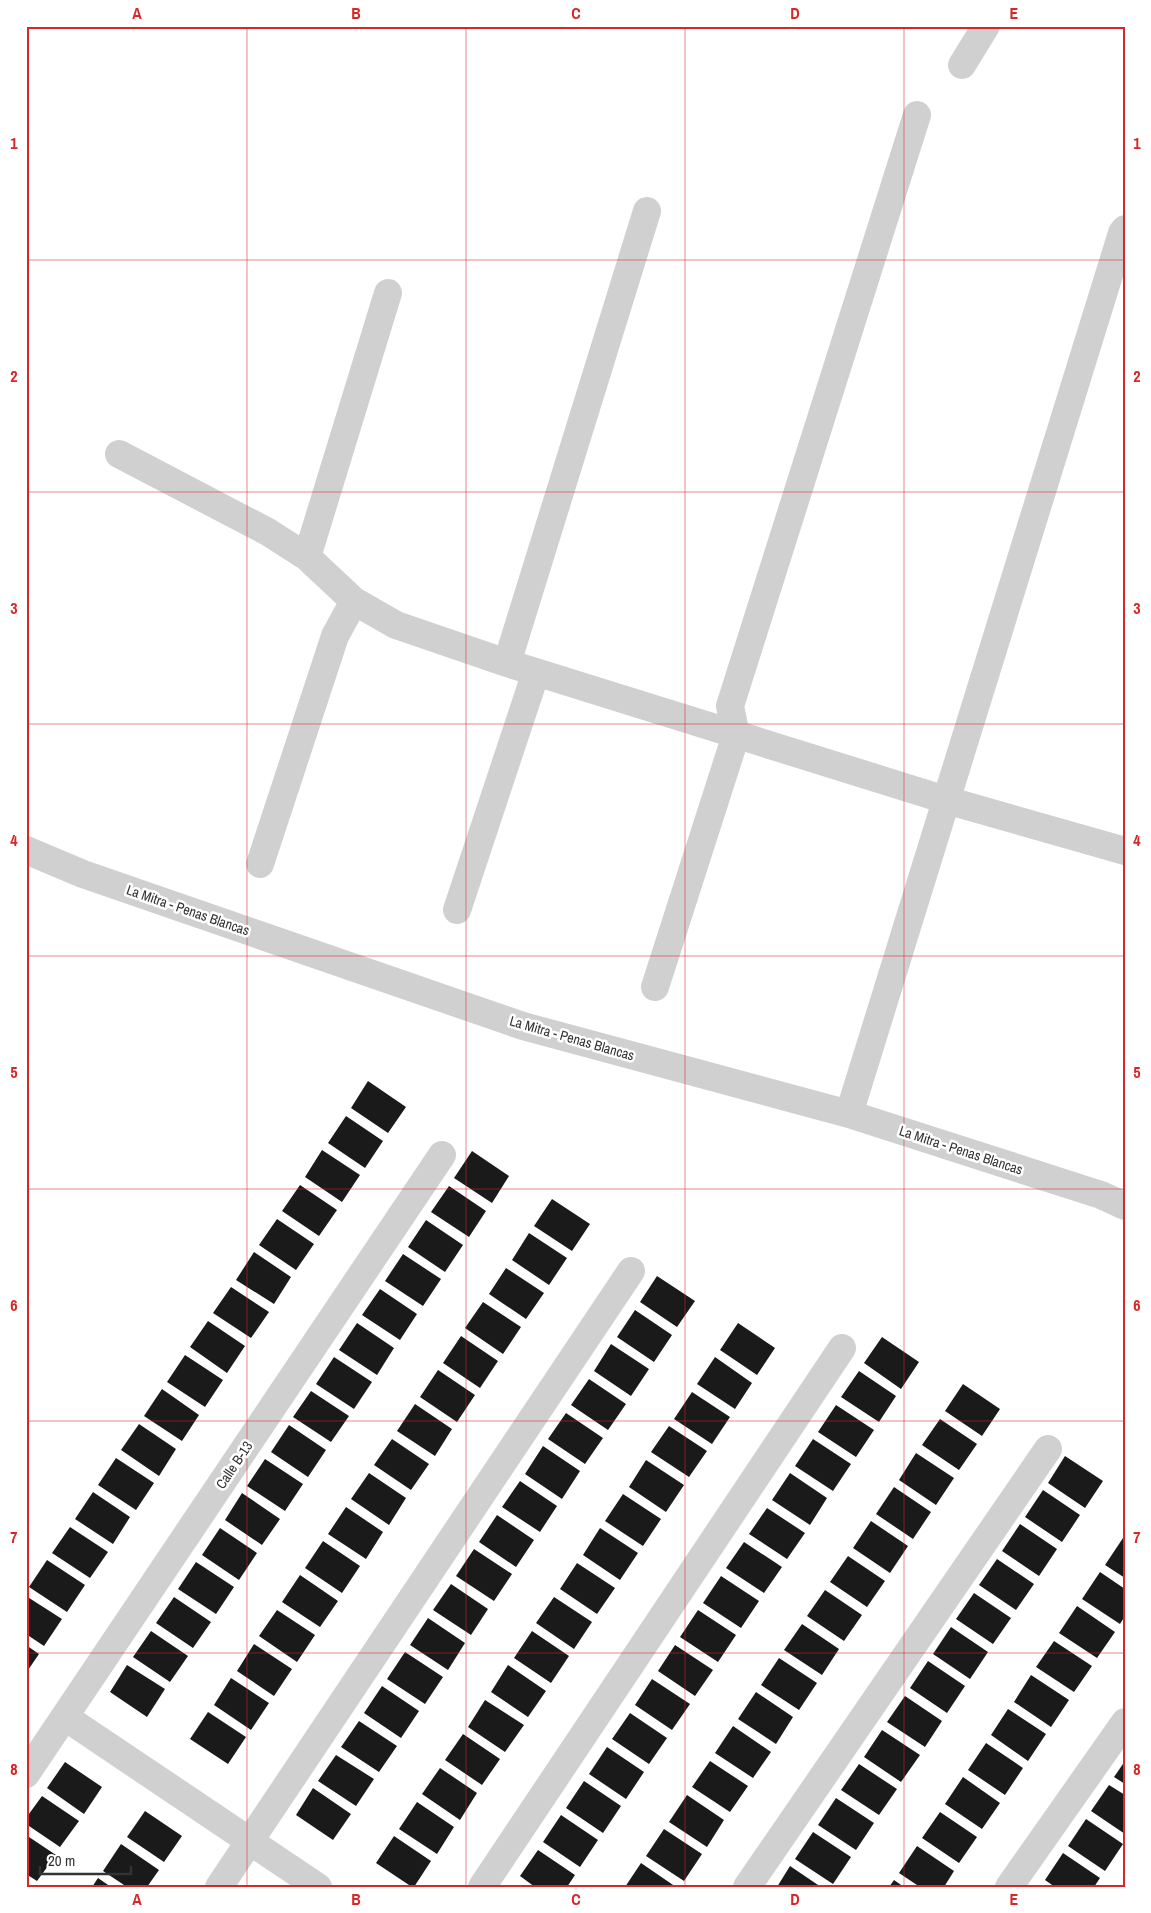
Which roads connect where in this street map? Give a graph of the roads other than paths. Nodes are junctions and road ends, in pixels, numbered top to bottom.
1 (986, 26) edge
2 (962, 66) dead end
3 (916, 115) dead end
4 (647, 211) dead end
5 (1125, 229) edge
6 (388, 292) dead end
7 (119, 454) dead end
8 (307, 558) junction
9 (354, 601) junction
10 (508, 663) junction
11 (536, 672) junction
12 (736, 734) junction
13 (946, 800) junction
14 (26, 850) edge
15 (1125, 850) edge
16 (260, 864) dead end
17 (457, 910) dead end
18 (655, 987) dead end
19 (849, 1114) junction
20 (442, 1155) dead end
21 (1125, 1206) edge
22 (631, 1271) dead end
23 (842, 1348) dead end
24 (1048, 1449) dead end
25 (65, 1717) junction
26 (1125, 1722) edge
27 (26, 1774) edge
28 (249, 1841) junction
29 (219, 1887) edge
30 (318, 1887) edge
31 (482, 1887) edge
32 (747, 1887) edge
33 (1009, 1887) edge

1 - 2 street
3 - 12 street
4 - 10 street
5 - 13 street
6 - 8 street
7 - 8 street
8 - 9 street
9 - 10 street
9 - 16 street
10 - 11 street
11 - 12 street
11 - 17 street
12 - 13 street
12 - 18 street
13 - 15 street
13 - 19 street
14 - 19 street, La Mitra - Penas Blancas
19 - 21 street, La Mitra - Penas Blancas
20 - 25 street, Calle B-13
22 - 28 street
23 - 31 street
24 - 32 street
25 - 27 street, Calle B-13
25 - 28 street
26 - 33 street
28 - 29 street
28 - 30 street

